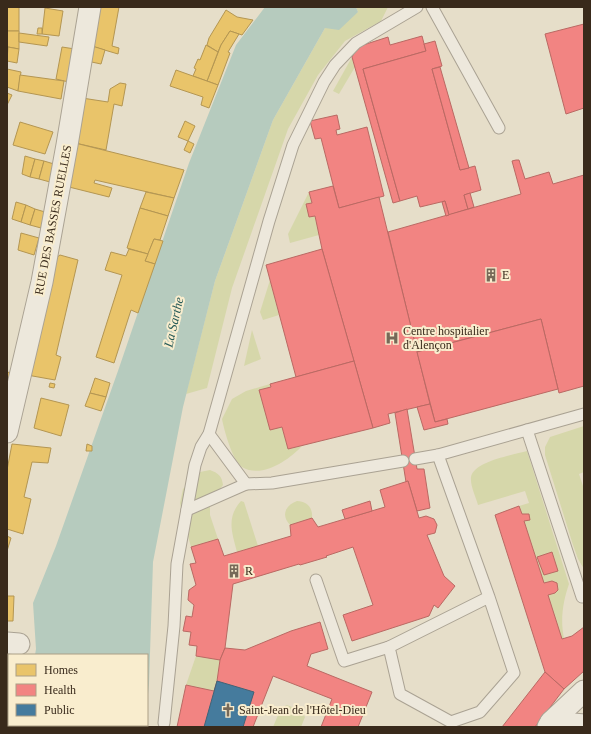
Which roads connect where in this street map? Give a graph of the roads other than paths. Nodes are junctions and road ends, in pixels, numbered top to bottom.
1 (90, 7) edge
2 (417, 7) edge
3 (432, 7) edge
4 (402, 11) edge
5 (499, 128) dead end
6 (584, 414) edge
7 (527, 430) junction
8 (7, 432) edge
9 (209, 434) junction
10 (438, 455) junction
11 (415, 459) dead end
12 (403, 461) dead end
13 (246, 484) junction
14 (187, 510) junction
15 (316, 580) dead end
16 (489, 597) junction
17 (582, 598) dead end
18 (389, 647) junction
19 (584, 690) edge
20 (164, 723) dead end
21 (450, 725) edge
22 (549, 725) edge
23 (584, 725) edge

1 - 8 street, RUE DES BASSES RUELLES
2 - 4 lane
3 - 5 lane
4 - 9 lane
6 - 7 lane
7 - 10 lane
7 - 17 lane
9 - 13 lane
9 - 14 lane
10 - 11 lane
10 - 16 lane
12 - 13 lane
13 - 14 lane
14 - 20 lane
15 - 18 lane
16 - 18 lane
16 - 21 lane
18 - 21 lane
19 - 22 street
22 - 23 street

